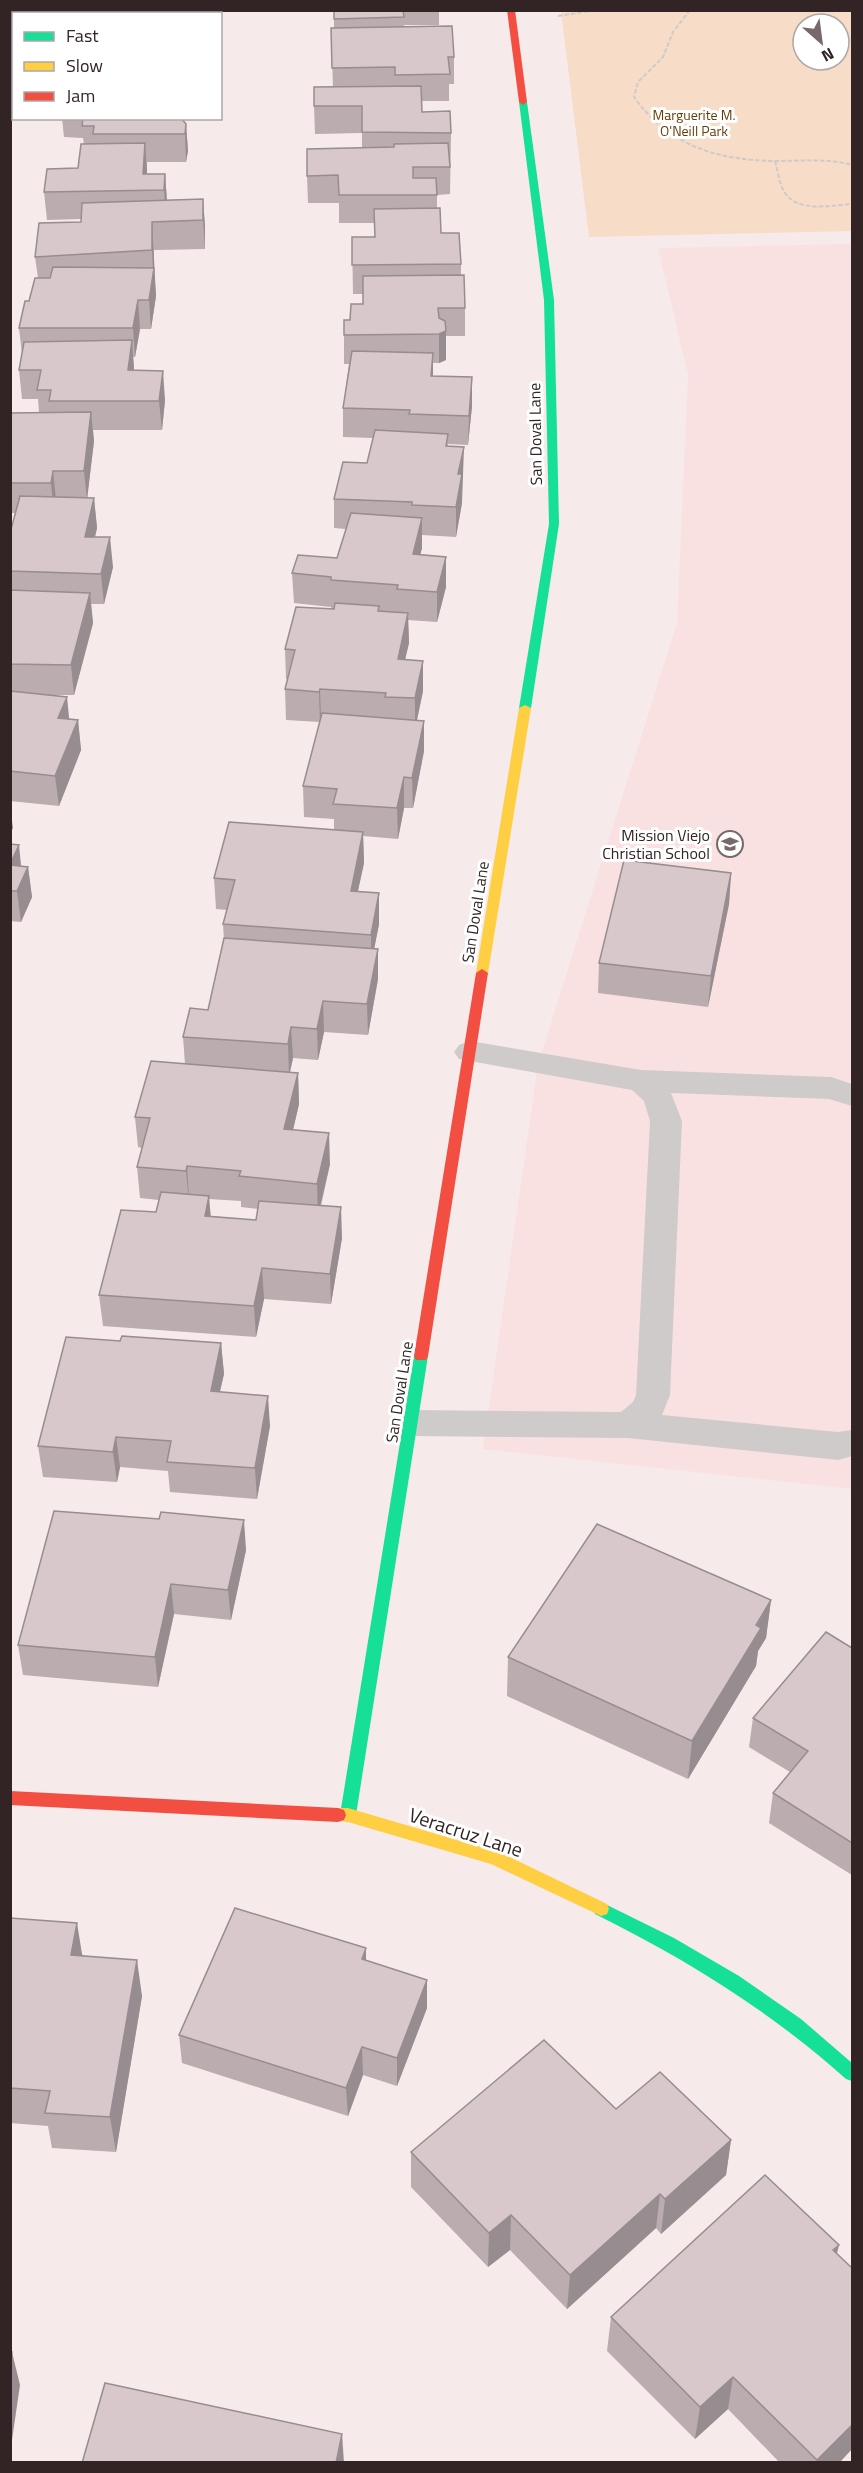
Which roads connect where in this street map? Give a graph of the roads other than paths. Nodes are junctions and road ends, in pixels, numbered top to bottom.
1 (511, 10) edge
2 (470, 1052) junction
3 (641, 1081) junction
4 (852, 1095) edge
5 (410, 1424) junction
6 (627, 1425) junction
7 (852, 1443) edge
8 (10, 1798) edge
9 (348, 1815) junction
10 (852, 2073) edge

1 - 2 street, San Doval Lane
2 - 3 lane
2 - 5 street, San Doval Lane
3 - 4 lane
3 - 6 lane
5 - 6 lane
5 - 9 street, San Doval Lane
6 - 7 lane
8 - 9 street, Veracruz Lane
9 - 10 street, Veracruz Lane

